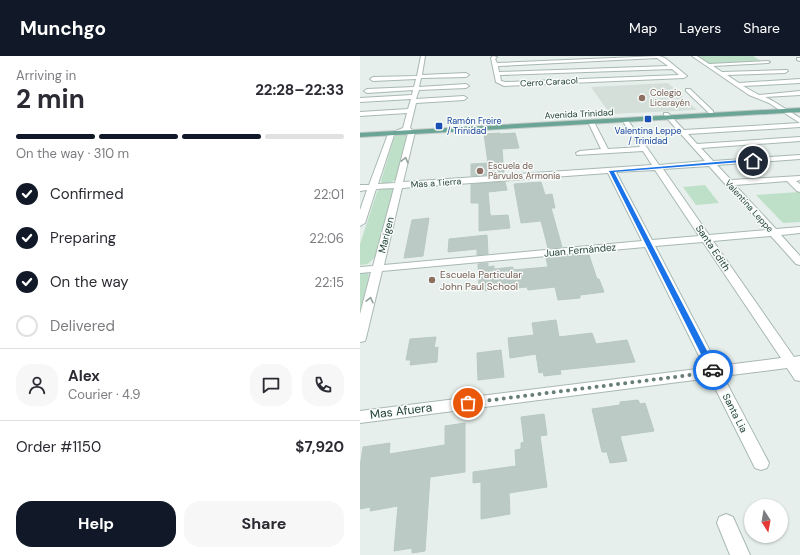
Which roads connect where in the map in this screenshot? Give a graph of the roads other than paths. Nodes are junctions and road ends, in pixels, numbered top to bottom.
1 (423, 56) edge
2 (495, 56) edge
3 (555, 56) edge
4 (694, 56) edge
5 (756, 56) edge
6 (657, 57) edge
7 (582, 62) junction
8 (768, 62) junction
9 (496, 65) junction
10 (708, 66) junction
11 (673, 67) junction
12 (610, 70) junction
13 (498, 74) junction
14 (722, 74) junction
15 (466, 75) dead end
16 (794, 76) edge
17 (419, 77) junction
18 (373, 79) dead end
19 (631, 79) junction
20 (636, 83) dead end
21 (737, 85) junction
22 (466, 86) dead end
23 (416, 88) junction
24 (688, 90) dead end
25 (367, 91) dead end
26 (800, 93) edge
27 (755, 96) junction
28 (464, 98) dead end
29 (413, 99) junction
30 (360, 100) edge
31 (800, 107) edge
32 (782, 109) junction
33 (800, 110) edge
34 (410, 111) junction
35 (711, 112) junction
36 (360, 114) edge
37 (668, 116) junction
38 (626, 120) junction
39 (800, 121) edge
40 (591, 122) junction
41 (800, 125) edge
42 (409, 131) junction
43 (360, 132) edge
44 (683, 132) junction
45 (391, 134) junction
46 (360, 135) edge
47 (800, 139) edge
48 (695, 146) junction
49 (645, 149) junction
50 (606, 152) junction
51 (580, 153) dead end
52 (800, 157) edge
53 (711, 164) junction
54 (658, 167) junction
55 (611, 171) junction
56 (800, 178) edge
57 (789, 179) junction
58 (729, 183) junction
59 (399, 186) junction
60 (372, 187) junction
61 (360, 188) edge
62 (800, 189) edge
63 (360, 223) edge
64 (800, 230) edge
65 (774, 232) junction
66 (706, 238) junction
67 (648, 244) junction
68 (800, 262) edge
69 (378, 268) junction
70 (360, 270) edge
71 (360, 338) edge
72 (795, 361) edge
73 (714, 372) junction
74 (800, 376) edge
75 (360, 417) edge
76 (761, 463) dead end
77 (726, 523) dead end
78 (740, 555) edge

1 - 17 street, Marigen
2 - 9 street
3 - 7 street
4 - 10 street
5 - 8 street
6 - 7 street
6 - 11 street
7 - 9 street
7 - 12 street
8 - 10 street
8 - 16 street
9 - 13 street
10 - 14 street
11 - 12 street
11 - 19 street
12 - 13 street
12 - 19 street
13 - 19 street, Cerro Caracol
14 - 16 street
14 - 21 street
15 - 17 street
16 - 21 street
17 - 18 street
17 - 23 street, Marigen
19 - 20 street
21 - 27 street
22 - 23 street
23 - 25 street
23 - 29 street, Marigen
24 - 35 street
26 - 27 street
27 - 32 street
28 - 29 street
29 - 30 street
29 - 34 street, Marigen
31 - 32 main road, Avenida Trinidad
32 - 33 main road, Avenida Trinidad
32 - 35 main road, Avenida Trinidad
32 - 37 main road, Avenida Trinidad
32 - 39 street
34 - 36 street
34 - 42 street, Marigen
35 - 37 main road, Avenida Trinidad
37 - 38 main road, Avenida Trinidad
37 - 42 main road, Avenida Trinidad
37 - 44 street, Valentina Leppe
38 - 40 main road, Avenida Trinidad
38 - 49 street, Santa Edith
40 - 42 main road, Avenida Trinidad
40 - 50 street
41 - 44 street
42 - 43 main road, Avenida Trinidad
42 - 45 main road, Avenida Trinidad
59 -> 42 street, Marigen
44 - 48 street, Valentina Leppe
45 - 46 main road, Avenida Trinidad
45 - 60 street
47 - 48 street
48 - 53 street, Valentina Leppe
49 - 50 street
49 - 54 street, Santa Edith
50 - 51 street
52 - 53 street, Mas a Tierra
53 - 54 street, Mas a Tierra
53 - 58 street, Valentina Leppe
54 - 55 street, Mas a Tierra
54 - 66 street, Santa Edith
55 - 59 street, Mas a Tierra
55 - 67 street, Santa Lia
56 - 57 street
57 - 58 street
57 - 62 street
58 - 65 street, Valentina Leppe
59 - 60 street, Mas a Tierra
59 - 69 street, Marigen
60 - 61 street, Mas a Tierra
60 - 63 street
64 - 65 street, Juan Fernández
65 - 66 street, Juan Fernández
65 - 68 street, Valentina Leppe
66 - 67 street, Juan Fernández
66 - 72 street, Santa Edith
67 - 69 street, Juan Fernández
67 - 73 street, Santa Lia
69 - 70 street, Juan Fernández
71 -> 69 street, Marigen
72 - 73 street, Mas Afuera
72 - 74 street, Santa Edith
73 - 75 street, Mas Afuera
73 - 76 street, Santa Lia
77 - 78 street

